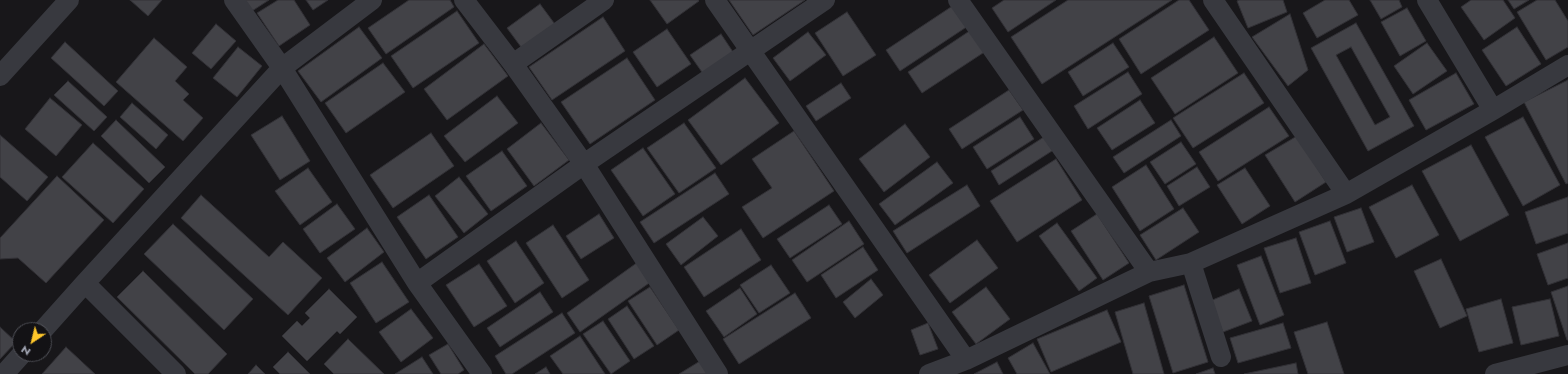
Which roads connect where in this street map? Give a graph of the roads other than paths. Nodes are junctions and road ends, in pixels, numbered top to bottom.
1 (69, 0) edge
2 (234, 0) edge
3 (372, 0) edge
4 (464, 0) edge
5 (604, 0) edge
6 (715, 0) edge
7 (825, 0) edge
8 (958, 0) edge
9 (1213, 0) edge
10 (1427, 0) edge
11 (750, 50) junction
12 (514, 64) junction
13 (1568, 65) edge
14 (282, 68) junction
15 (0, 76) edge
16 (1494, 110) junction
17 (584, 164) junction
18 (1346, 194) junction
19 (1191, 263) junction
20 (1149, 272) junction
21 (417, 282) junction
22 (85, 283) junction
23 (50, 322) edge
24 (1568, 355) edge
25 (1221, 357) dead end
26 (966, 360) junction
27 (15, 362) edge
28 (4, 374) edge
29 (176, 374) edge
30 (482, 374) edge
31 (718, 374) edge
32 (929, 374) edge
33 (1495, 374) edge

1 - 15 street
2 - 14 street
3 - 14 street
4 - 12 street
5 - 12 street
6 - 11 street
7 - 11 street
8 - 20 street
9 - 18 street
10 - 16 street
11 - 17 street
11 - 26 street
12 - 17 street
13 - 16 street
14 - 21 street
14 - 22 street
16 - 18 street
17 - 21 street
17 - 31 street
18 - 19 street
19 - 20 street
19 - 25 street
20 - 26 street
21 - 30 street
22 - 23 street
22 - 29 street
24 - 33 street
26 - 32 street
27 - 28 street

